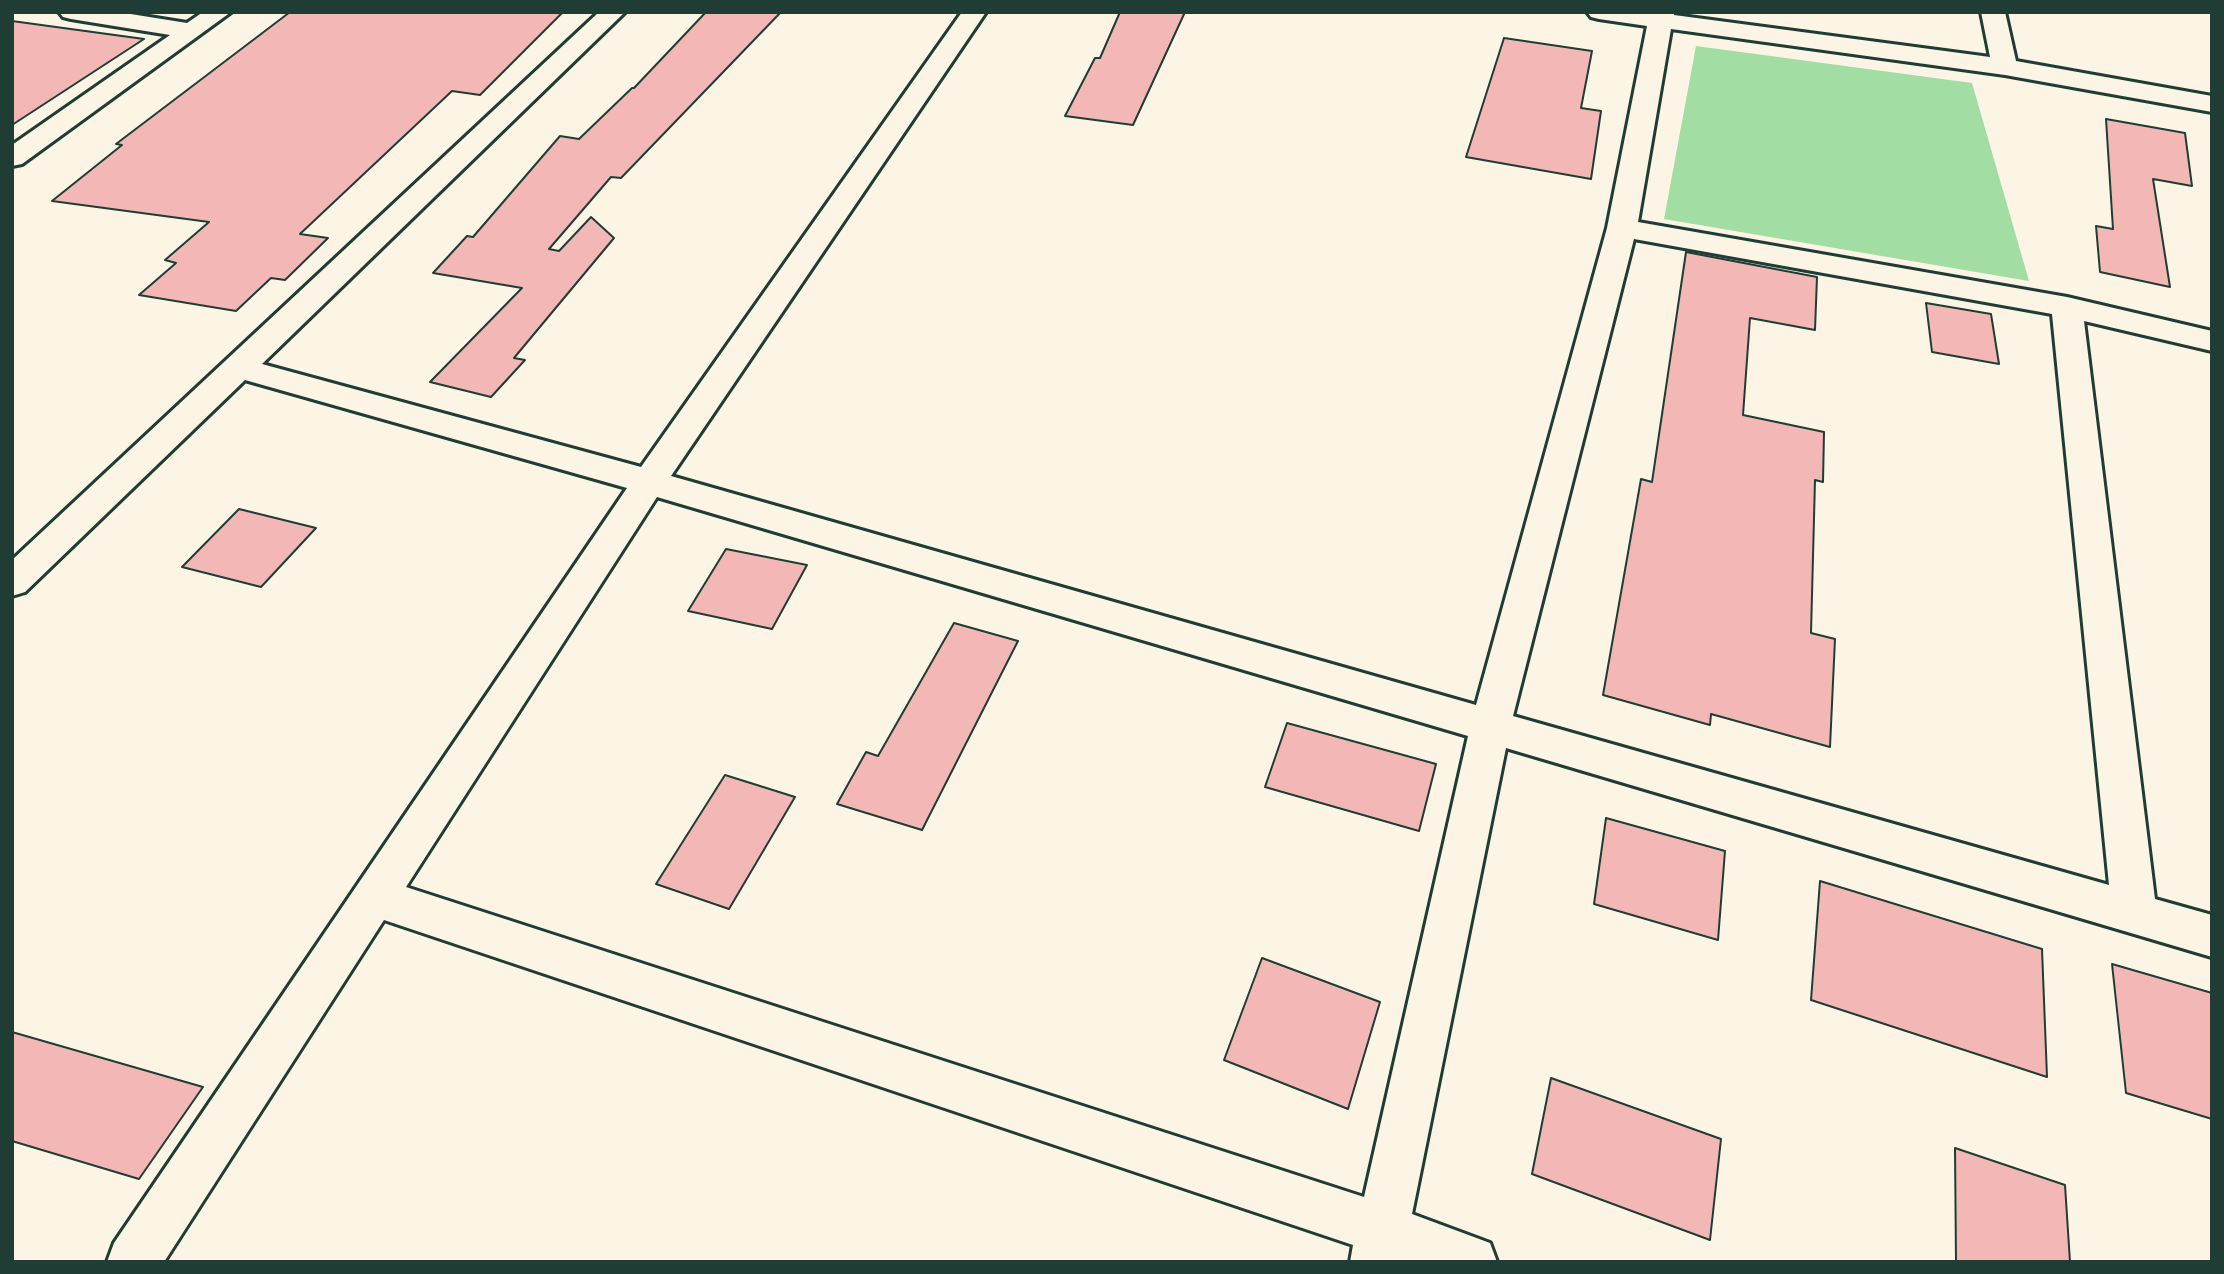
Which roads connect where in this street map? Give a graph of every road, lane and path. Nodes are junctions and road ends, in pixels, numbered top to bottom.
1 (71, 12) edge
2 (219, 12) edge
3 (613, 12) edge
4 (974, 12) edge
5 (1599, 12) edge
6 (1993, 12) edge
7 (1662, 16) edge
8 (191, 31) junction
9 (2006, 67) junction
10 (2212, 104) edge
11 (12, 158) edge
12 (1622, 228) junction
13 (2067, 307) junction
14 (2212, 341) edge
15 (238, 368) junction
16 (649, 482) junction
17 (12, 582) edge
18 (1490, 727) junction
19 (375, 897) junction
20 (2134, 913) junction
21 (2212, 936) edge
22 (1380, 1246) edge
23 (133, 1262) edge
24 (1471, 1262) edge

1 - 8 street
2 - 8 street
3 - 15 street
4 - 16 street
5 - 7 street
6 - 9 street
7 - 9 street
7 - 12 street
8 - 11 street
9 - 10 street
12 - 13 street
12 - 18 street
13 - 14 street
13 - 20 street
15 - 16 street
15 - 17 street
16 - 18 street
16 - 19 street
18 - 20 street
18 - 22 street
19 - 22 street
19 - 23 street
20 - 21 street
22 - 24 street

